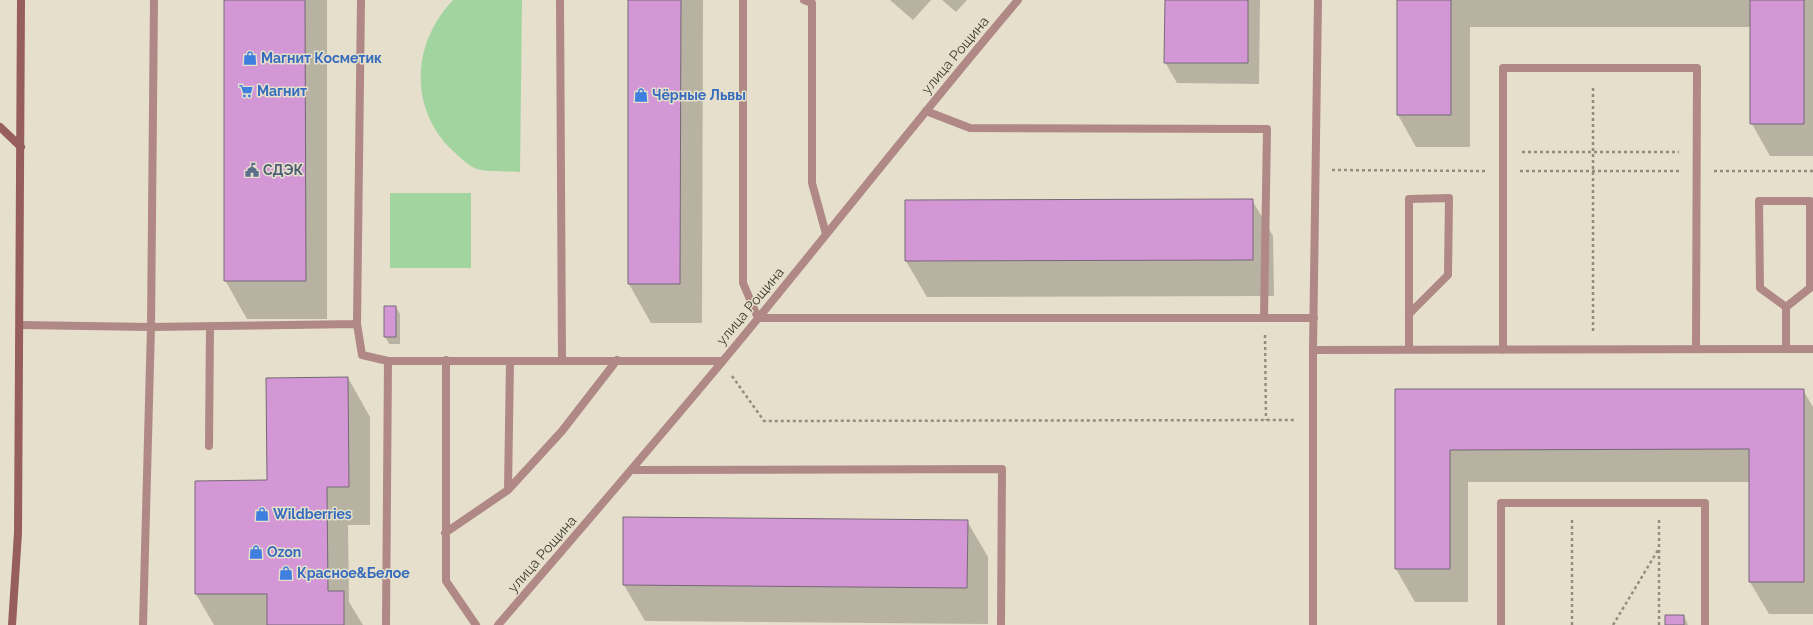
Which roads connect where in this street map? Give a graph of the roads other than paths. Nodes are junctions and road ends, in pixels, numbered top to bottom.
1 (21, 0) edge
2 (154, 0) edge
3 (361, 0) edge
4 (560, 0) edge
5 (743, 0) edge
6 (804, 0) edge
7 (1018, 0) edge
8 (1318, 0) edge
9 (926, 111) junction
10 (0, 127) edge
11 (21, 147) junction
12 (826, 234) junction
13 (1786, 308) junction
14 (1409, 314) junction
15 (758, 318) junction
16 (1264, 318) junction
17 (1314, 318) junction
18 (357, 324) junction
19 (20, 325) junction
20 (210, 326) junction
21 (151, 327) junction
22 (1409, 348) junction
23 (1696, 349) junction
24 (1786, 349) junction
25 (1813, 349) edge
26 (1313, 350) junction
27 (1503, 350) junction
28 (446, 360) junction
29 (562, 360) junction
30 (617, 360) junction
31 (388, 361) junction
32 (510, 361) junction
33 (722, 361) junction
34 (209, 446) dead end
35 (632, 470) junction
36 (508, 490) junction
37 (445, 533) junction
38 (12, 625) edge
39 (143, 625) edge
40 (386, 625) edge
41 (476, 625) edge
42 (498, 625) edge
43 (1001, 625) edge
44 (1313, 625) edge
45 (1501, 625) edge
46 (1705, 625) edge

1 - 11 main road
2 - 21 street
3 - 18 street
4 - 29 street
5 - 15 street
6 - 12 street
7 - 9 street, улица Рощина
8 - 17 street
9 - 12 street, улица Рощина
9 - 16 street
10 - 11 main road
11 - 19 main road
12 - 15 street, улица Рощина
13 - 13 street
13 - 24 street
14 - 14 street
14 - 22 street
15 - 16 street
15 - 33 street, улица Рощина
16 - 17 street
17 - 26 street
18 - 20 street
18 - 31 street
19 - 21 street
19 - 38 main road
20 - 21 street
20 - 34 street
21 - 39 street
22 - 26 street
22 - 27 street
23 - 24 street
23 - 27 street
23 - 27 street
24 - 25 street
26 - 44 street
28 - 31 street
28 - 32 street
28 - 37 street
29 - 30 street
29 - 32 street
30 - 33 street
30 - 36 street
31 - 40 street
32 - 36 street
33 - 35 street, улица Рощина
35 - 42 street, улица Рощина
35 - 43 street
36 - 37 street
37 - 41 street
45 - 46 street

